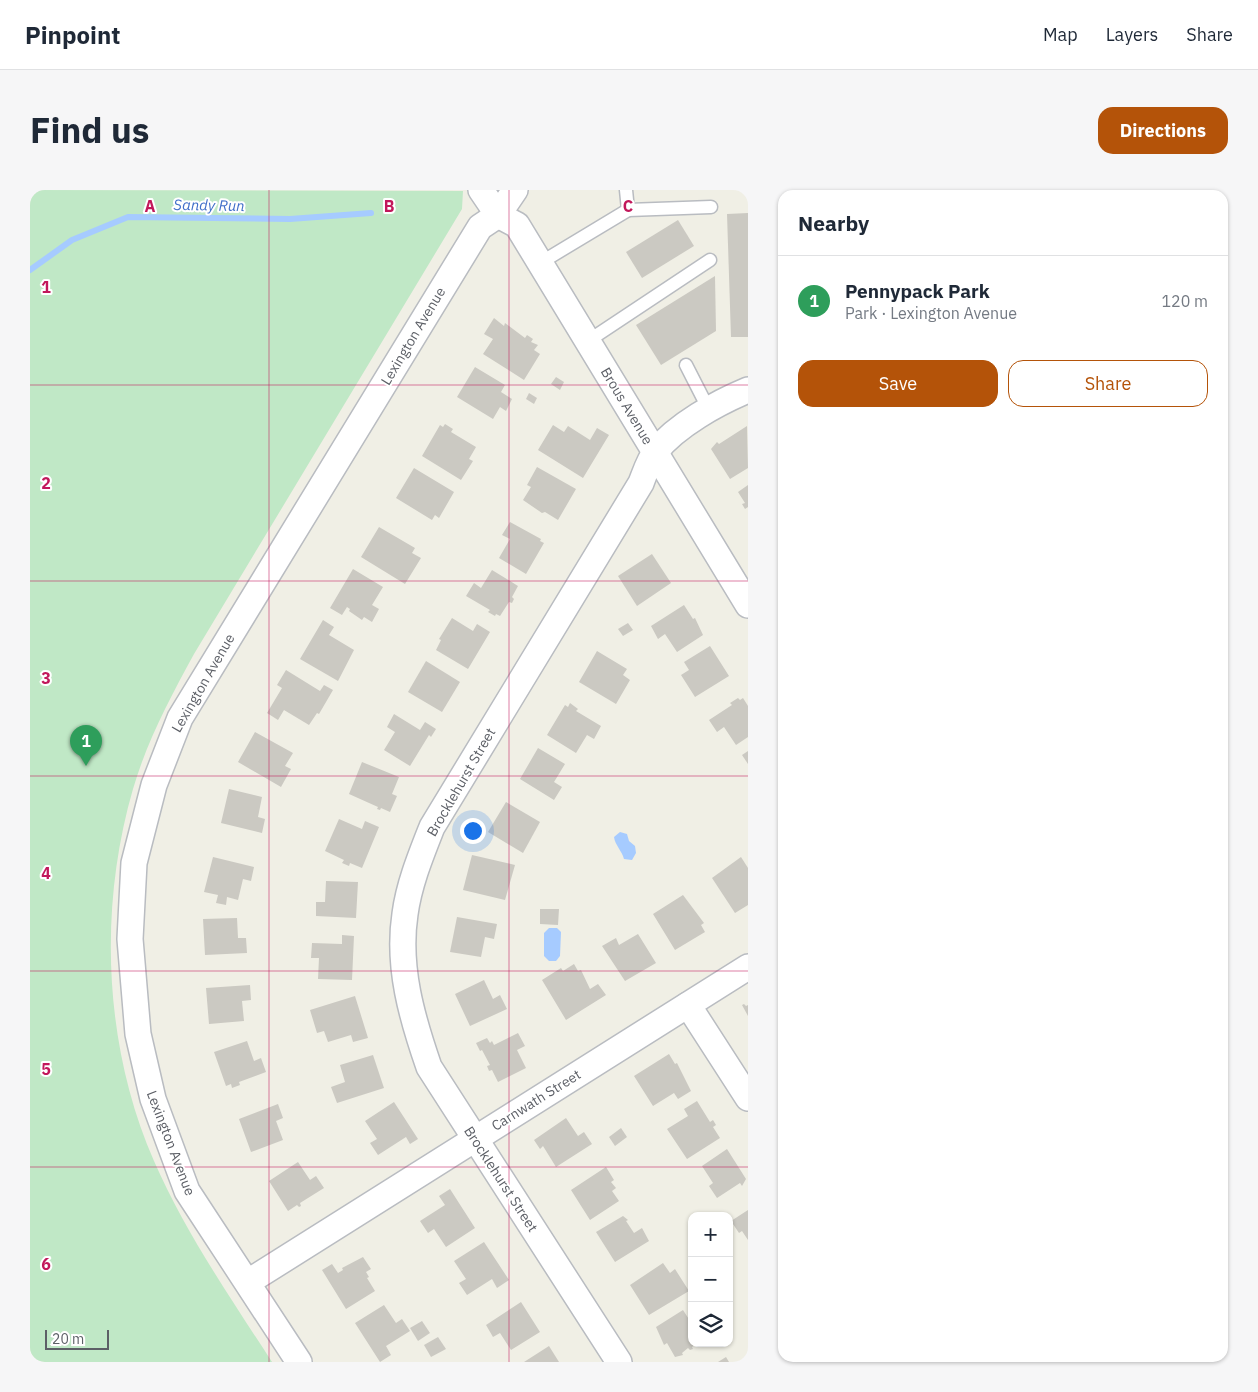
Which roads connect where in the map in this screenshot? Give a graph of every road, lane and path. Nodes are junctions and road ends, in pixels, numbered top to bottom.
1 (481, 190) edge
2 (515, 190) edge
3 (626, 190) edge
4 (711, 206) dead end
5 (628, 210) junction
6 (498, 215) junction
7 (710, 260) dead end
8 (540, 263) junction
9 (588, 341) junction
10 (686, 365) dead end
11 (748, 390) edge
12 (709, 410) junction
13 (655, 452) junction
14 (748, 605) edge
15 (748, 967) edge
16 (688, 1005) junction
17 (748, 1098) edge
18 (475, 1138) junction
19 (248, 1282) junction
20 (299, 1362) edge
21 (619, 1362) edge

1 - 6 street
2 - 6 street, Lexington Avenue
3 - 5 lane
4 - 5 lane
5 - 8 lane
6 - 8 street, Brous Avenue
6 - 19 street, Lexington Avenue
7 - 9 lane
8 - 9 street, Brous Avenue
9 - 13 street, Brous Avenue
10 - 12 lane
11 - 12 street
12 - 13 street
13 - 14 street, Brous Avenue
13 - 18 street, Brocklehurst Street
15 - 16 street, Carnwath Street
16 - 17 street
16 - 18 street, Carnwath Street
18 - 19 street, Carnwath Street
18 - 21 street, Brocklehurst Street
19 - 20 street, Lexington Avenue

